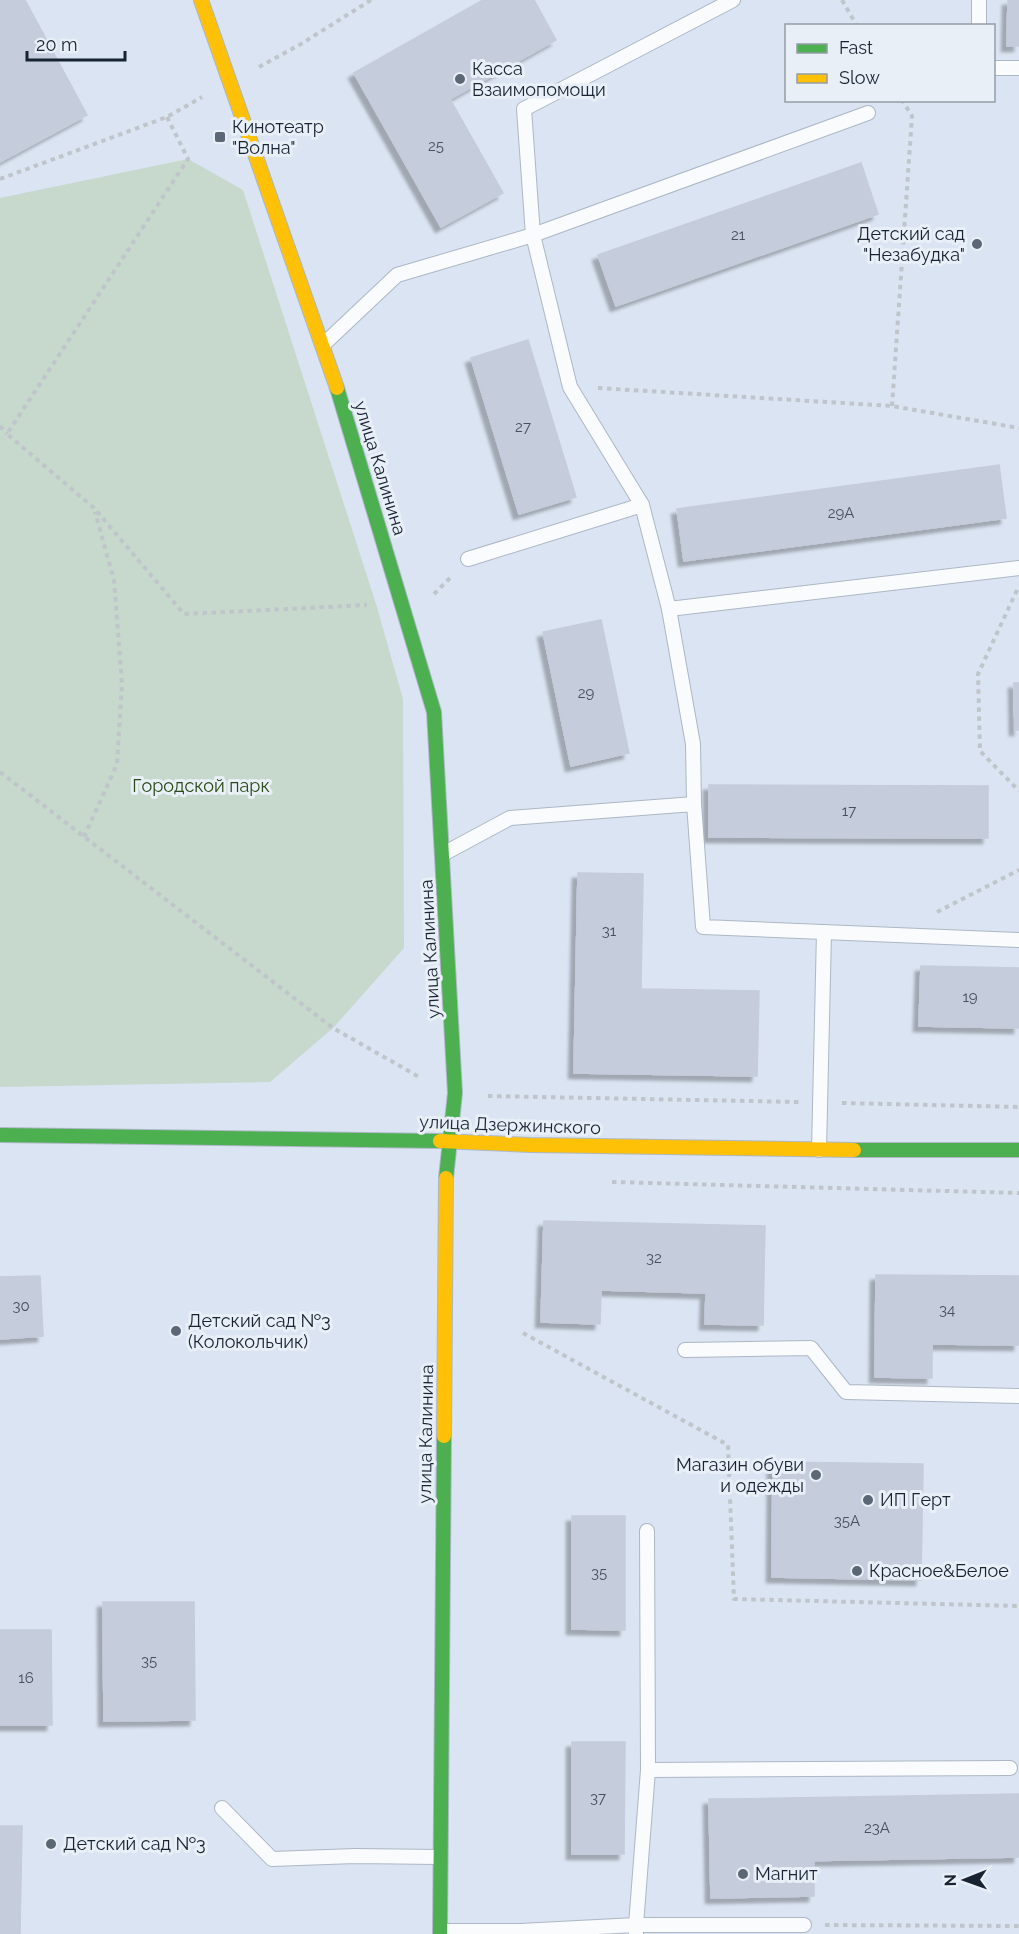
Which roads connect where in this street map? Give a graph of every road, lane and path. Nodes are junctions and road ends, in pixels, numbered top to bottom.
1 (201, 0) edge
2 (371, 0) edge
3 (733, 0) edge
4 (842, 0) edge
5 (979, 0) edge
6 (856, 24) edge
7 (979, 24) edge
8 (995, 68) edge
9 (1019, 68) edge
10 (231, 81) junction
11 (903, 102) edge
12 (868, 113) dead end
13 (167, 117) junction
14 (0, 179) edge
15 (533, 235) junction
16 (324, 345) junction
17 (570, 387) junction
18 (892, 406) junction
19 (0, 426) edge
20 (1019, 428) edge
21 (7, 434) junction
22 (642, 505) junction
23 (94, 508) junction
24 (468, 559) joint
25 (1019, 568) edge
26 (1019, 587) edge
27 (669, 609) junction
28 (407, 621) junction
29 (0, 772) edge
30 (1019, 791) edge
31 (694, 804) junction
32 (84, 837) junction
33 (443, 854) junction
34 (1019, 870) edge
35 (936, 913) dead end
36 (824, 932) junction
37 (1019, 940) edge
38 (455, 1093) junction
39 (819, 1102) junction
40 (1019, 1107) edge
41 (0, 1135) edge
42 (449, 1141) junction
43 (819, 1150) junction
44 (1019, 1150) edge
45 (609, 1182) dead end
46 (1019, 1193) edge
47 (523, 1333) dead end
48 (685, 1350) dead end
49 (1019, 1396) edge
50 (647, 1531) dead end
51 (1019, 1606) edge
52 (1010, 1768) dead end
53 (648, 1770) junction
54 (222, 1808) dead end
55 (439, 1857) junction
56 (804, 1925) joint
57 (1019, 1926) edge
58 (636, 1929) edge
59 (440, 1932) edge

1 - 10 street, улица Калинина
2 - 10 path
3 - 15 lane
4 - 6 path
5 - 7 lane
8 - 9 lane
10 - 13 path
10 - 16 street, улица Калинина
11 - 18 path
12 - 15 lane
13 - 14 path
13 - 21 path
15 - 16 lane
15 - 17 lane
16 - 28 street, улица Калинина
17 - 18 path
17 - 22 lane
18 - 20 path
19 - 21 path
21 - 23 path
22 - 24 lane
22 - 27 lane
23 - 28 path
23 - 32 path
24 - 28 path
25 - 27 lane
26 - 30 path
27 - 31 lane
28 - 33 street, улица Калинина
29 - 32 path
31 - 33 lane
31 - 36 lane
32 - 38 path
33 - 38 street, улица Калинина
34 - 35 path
36 - 37 lane
36 - 39 lane
38 - 39 path
38 - 42 street, улица Калинина
39 - 40 path
39 - 43 lane
41 - 42 street, улица Дзержинского
42 - 43 street, улица Дзержинского
42 - 55 street, улица Калинина
43 - 44 street, улица Дзержинского
45 - 46 path
47 - 51 path
48 - 49 lane
50 - 53 lane
52 - 53 lane
53 - 58 lane
54 - 55 lane
55 - 59 street, улица Калинина
56 - 57 path
56 - 58 lane
58 - 59 lane

